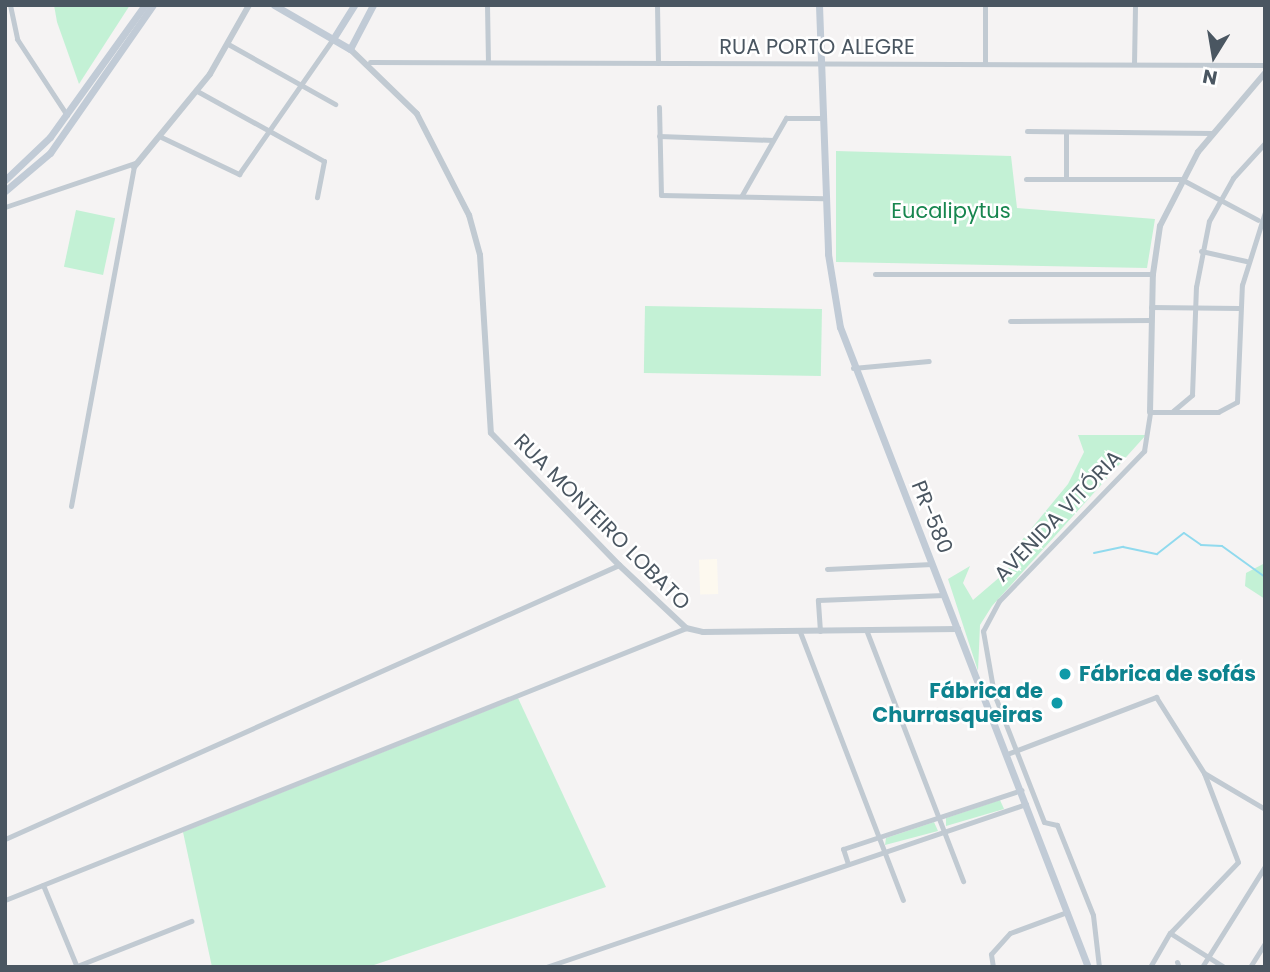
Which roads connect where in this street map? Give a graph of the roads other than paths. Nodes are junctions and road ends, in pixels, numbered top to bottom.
1 (10, 5) edge
2 (145, 5) edge
3 (153, 5) edge
4 (249, 5) edge
5 (274, 5) edge
6 (354, 5) edge
7 (373, 5) edge
8 (487, 5) edge
9 (657, 5) edge
10 (819, 5) edge
11 (985, 5) edge
12 (1135, 5) edge
13 (333, 39) junction
14 (228, 44) junction
15 (350, 49) junction
16 (370, 61) junction
17 (488, 61) junction
18 (658, 63) junction
19 (821, 63) junction
20 (985, 63) junction
21 (1134, 64) junction
22 (1265, 65) edge
23 (1265, 73) edge
24 (304, 87) junction
25 (197, 91) junction
26 (335, 104) dead end
27 (659, 107) dead end
28 (67, 115) junction
29 (821, 118) junction
30 (1027, 131) dead end
31 (271, 132) junction
32 (1066, 132) junction
33 (1213, 133) junction
34 (159, 136) junction
35 (659, 136) junction
36 (773, 140) junction
37 (1265, 143) edge
38 (136, 165) junction
39 (1026, 179) dead end
40 (1066, 179) junction
41 (1181, 179) junction
42 (5, 180) edge
43 (5, 191) edge
44 (743, 195) junction
45 (317, 197) dead end
46 (824, 198) junction
47 (1219, 198) junction
48 (5, 207) edge
49 (1265, 212) edge
50 (1258, 220) junction
51 (1201, 251) junction
52 (1246, 261) junction
53 (875, 274) dead end
54 (1153, 274) junction
55 (1195, 306) junction
56 (1151, 307) junction
57 (1239, 308) junction
58 (1151, 320) junction
59 (1010, 321) dead end
60 (929, 361) dead end
61 (853, 368) junction
62 (1150, 412) junction
63 (1172, 412) junction
64 (71, 506) dead end
65 (932, 564) junction
66 (619, 565) junction
67 (827, 569) dead end
68 (944, 595) junction
69 (686, 628) junction
70 (958, 629) junction
71 (800, 632) junction
72 (820, 632) junction
73 (867, 632) junction
74 (1016, 750) junction
75 (1007, 754) junction
76 (1204, 774) junction
77 (1021, 790) junction
78 (1026, 804) junction
79 (1265, 809) edge
80 (939, 817) junction
81 (944, 832) junction
82 (879, 836) junction
83 (5, 839) edge
84 (885, 851) junction
85 (849, 863) junction
86 (1265, 866) edge
87 (963, 881) dead end
88 (43, 885) junction
89 (5, 900) edge
90 (903, 900) dead end
91 (1067, 912) junction
92 (191, 921) dead end
93 (1170, 933) junction
94 (1265, 943) edge
95 (1208, 957) junction
96 (77, 966) edge
97 (1098, 966) edge
98 (546, 967) edge
99 (993, 967) edge
100 (1088, 967) edge
101 (1150, 967) edge
102 (1202, 967) edge
103 (1224, 967) edge
104 (1250, 967) edge

1 - 28 street
2 - 28 main road
3 - 43 main road
4 - 14 street
5 - 13 main road, RUA MONTEIRO LOBATO
6 - 13 main road
7 - 15 main road
8 - 17 street
9 - 18 street
10 - 19 main road, PR-580
11 - 20 street
12 - 21 street
13 - 15 main road, RUA MONTEIRO LOBATO
13 - 24 street
14 - 24 street
14 - 25 street
15 - 16 street, RUA MONTEIRO LOBATO
16 - 17 street, RUA PORTO ALEGRE
16 - 66 street, RUA MONTEIRO LOBATO
17 - 18 street, RUA PORTO ALEGRE
18 - 19 street, RUA PORTO ALEGRE
19 - 20 street, RUA PORTO ALEGRE
19 - 29 main road, PR-580 / PR-580
20 - 21 street, RUA PORTO ALEGRE
21 - 22 street, RUA PORTO ALEGRE
23 - 33 street, AVENIDA VITÓRIA
24 - 26 street
24 - 31 street
25 - 31 street
25 - 34 street
27 - 35 street
28 - 42 main road
29 - 36 street
29 - 46 main road, PR-580 / PR-580
30 - 32 street
31 - 34 street
31 - 45 street
32 - 33 street
32 - 40 street
33 - 41 street, AVENIDA VITÓRIA
34 - 38 street
35 - 36 street
35 - 44 street
36 - 44 street
37 - 47 street
38 - 48 street
38 - 64 street
39 - 40 street
40 - 41 street
41 - 47 street
41 - 54 street, AVENIDA VITÓRIA
44 - 46 street
46 - 61 main road, PR-580 / PR-580
47 - 50 street
47 - 51 street
49 - 50 street
50 - 52 street
51 - 52 street
51 - 55 street
52 - 57 street
53 - 54 street
54 - 56 street, AVENIDA VITÓRIA
55 - 56 street
55 - 57 street
55 - 63 street
56 - 58 street, AVENIDA VITÓRIA
57 - 63 street
58 - 59 street
58 - 62 street, AVENIDA VITÓRIA
60 - 61 street
61 - 65 main road, PR-580 / PR-580
62 - 63 street
62 - 74 street, AVENIDA VITÓRIA
65 - 67 street
65 - 68 main road, PR-580 / PR-580
66 - 69 street, RUA MONTEIRO LOBATO
66 - 83 street
68 - 70 main road, PR-580 / PR-580
68 - 72 street
69 - 71 street, RUA MONTEIRO LOBATO
69 - 88 street
70 - 73 street, RUA MONTEIRO LOBATO
70 - 75 main road, PR-580 / PR-580
71 - 72 street, RUA MONTEIRO LOBATO
71 - 82 street
72 - 73 street, RUA MONTEIRO LOBATO
73 - 80 street
74 - 75 street
74 - 76 street
74 - 97 street, AVENIDA VITÓRIA
75 - 77 main road, PR-580 / PR-580
76 - 79 street
76 - 93 street
77 - 78 main road, PR-580 / PR-580
77 - 80 street
78 - 81 street
78 - 91 main road, PR-580 / PR-580
80 - 81 street
80 - 82 street
81 - 84 street
81 - 87 street
82 - 84 street
82 - 85 street
84 - 85 street
84 - 90 street
85 - 98 street
86 - 95 street
88 - 89 street
88 - 96 street
91 - 99 street
91 - 100 main road, PR-580 / PR-580
92 - 96 street
93 - 95 street
93 - 101 street
94 - 104 street
95 - 102 street
95 - 103 street

